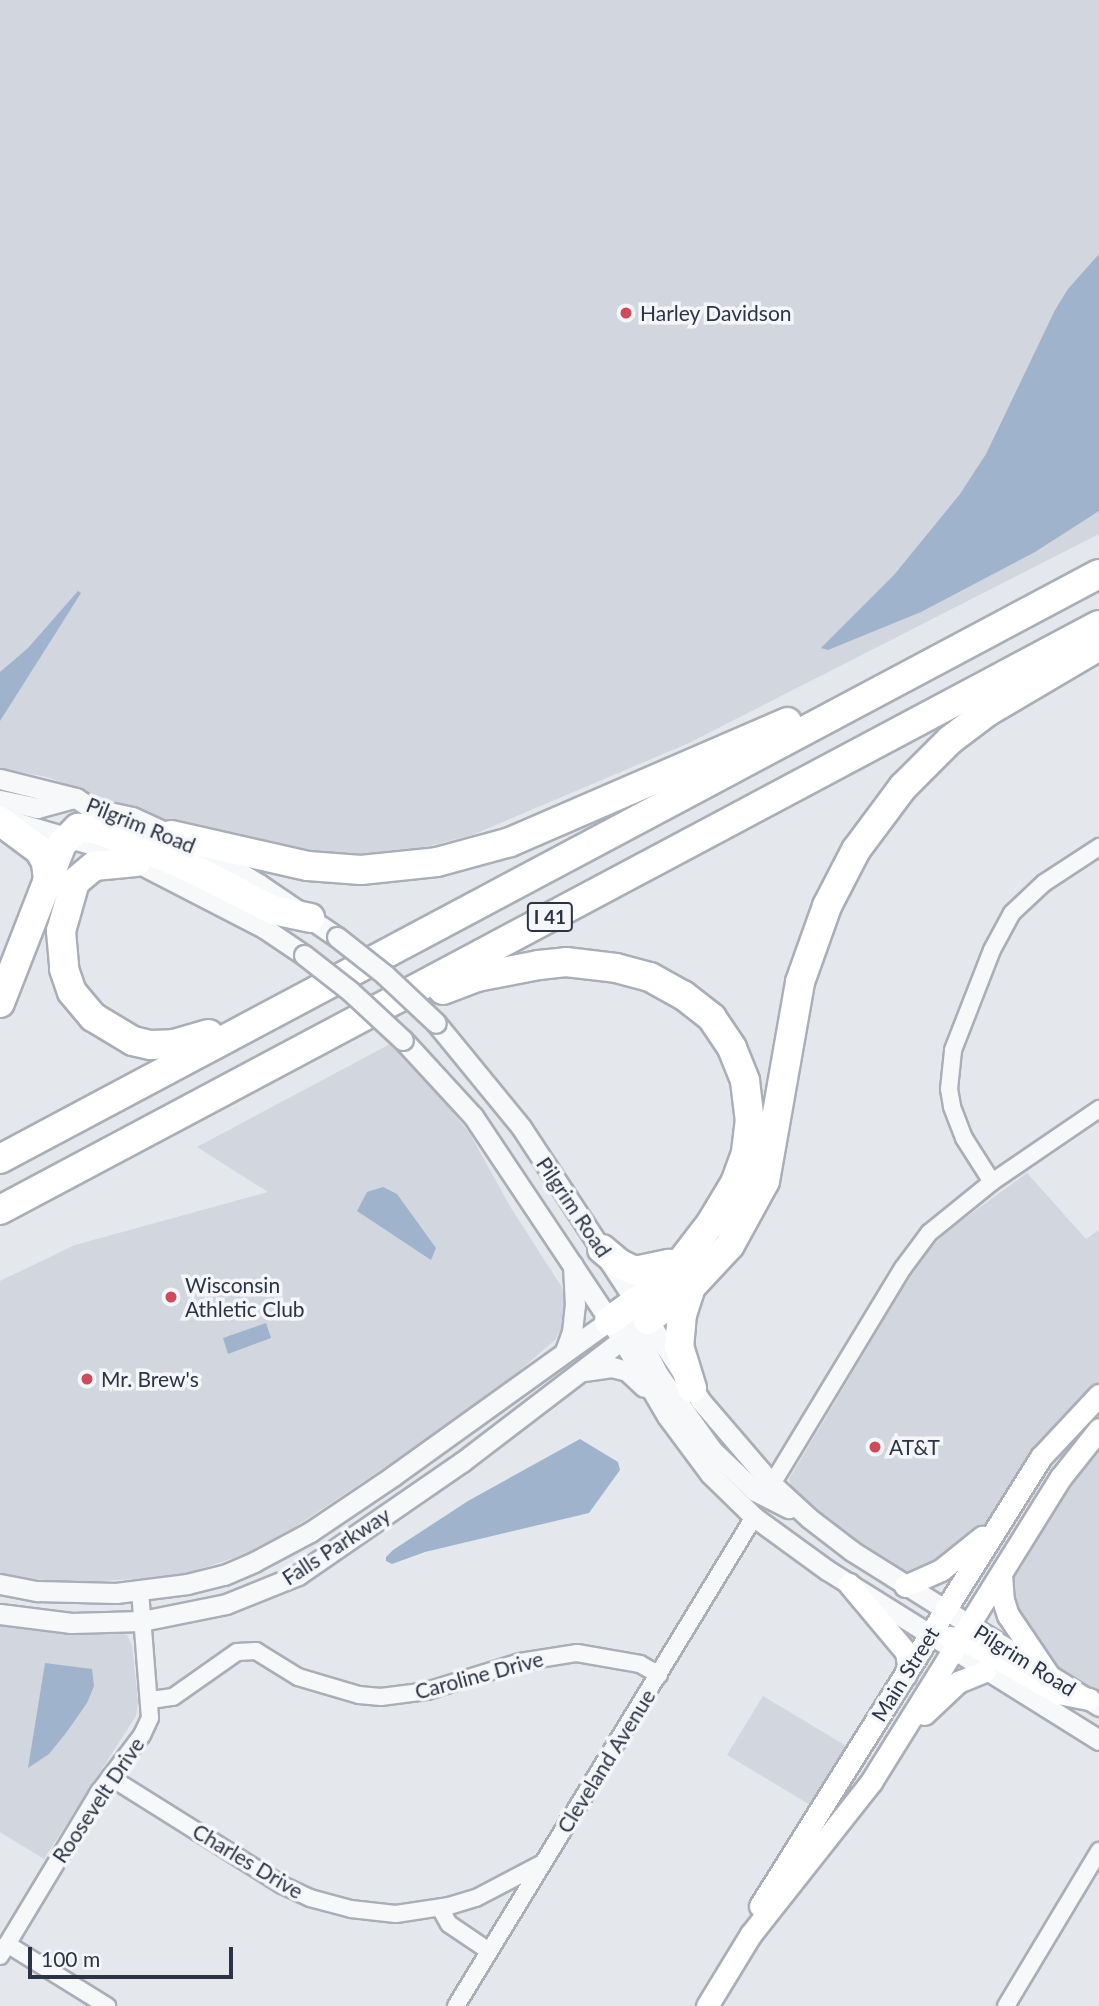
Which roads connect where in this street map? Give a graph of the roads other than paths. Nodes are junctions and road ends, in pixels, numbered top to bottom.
1 (1099, 575) edge
2 (1099, 625) edge
3 (1099, 646) edge
4 (888, 687) junction
5 (0, 779) edge
6 (76, 798) junction
7 (0, 800) edge
8 (0, 820) edge
9 (171, 835) junction
10 (66, 837) junction
11 (597, 842) junction
12 (1099, 847) edge
13 (136, 862) junction
14 (48, 880) junction
15 (310, 918) junction
16 (0, 1003) edge
17 (1099, 1109) edge
18 (0, 1159) edge
19 (992, 1182) junction
20 (0, 1212) edge
21 (602, 1249) junction
22 (573, 1264) junction
23 (685, 1276) junction
24 (630, 1322) junction
25 (565, 1351) junction
26 (580, 1372) junction
27 (692, 1388) junction
28 (1099, 1395) edge
29 (655, 1397) junction
30 (1091, 1416) edge
31 (1099, 1429) edge
32 (772, 1484) junction
33 (754, 1517) junction
34 (809, 1518) junction
35 (999, 1522) junction
36 (1001, 1574) junction
37 (0, 1584) edge
38 (849, 1584) junction
39 (905, 1586) junction
40 (140, 1591) junction
41 (945, 1609) junction
42 (0, 1614) edge
43 (142, 1621) junction
44 (930, 1636) junction
45 (961, 1638) junction
46 (985, 1671) junction
47 (1048, 1674) junction
48 (659, 1675) junction
49 (904, 1677) junction
50 (151, 1700) junction
51 (1094, 1703) edge
52 (897, 1740) junction
53 (1099, 1740) edge
54 (110, 1777) junction
55 (1099, 1851) edge
56 (544, 1862) junction
57 (440, 1908) junction
58 (4, 1950) edge
59 (489, 1951) junction
60 (730, 1967) junction
61 (107, 2006) edge
62 (456, 2006) edge
63 (707, 2006) edge
64 (1006, 2006) edge

1 - 4 highway, I 41
2 - 20 highway, I 41
3 - 23 highway
4 - 9 highway
4 - 11 highway, I 41
5 - 6 street, Pilgrim Road
6 - 7 street
6 - 9 street, Pilgrim Road
8 - 10 street, Pilgrim Road
8 - 14 highway
9 - 15 street, Pilgrim Road
10 - 13 street, Pilgrim Road
10 - 14 highway
10 - 15 highway
11 - 13 highway
11 - 18 highway, I 41
12 - 19 street
13 - 22 street, Pilgrim Road, bridge
14 - 16 highway
15 - 21 street, Pilgrim Road, bridge
17 - 19 street
19 - 32 street
20 - 23 highway
21 - 23 highway
21 - 24 street, Pilgrim Road
22 - 24 street, Pilgrim Road
22 - 25 street
23 - 24 highway
23 - 27 highway
24 - 25 street, Falls Parkway
24 - 26 street, Falls Parkway
24 - 27 street, Pilgrim Road
24 - 29 street, Pilgrim Road
24 - 34 street
25 - 40 street, Falls Parkway
26 - 29 street
26 - 43 street, Falls Parkway
27 - 32 street, Pilgrim Road
28 - 30 main road, Main Street
29 - 33 street, Pilgrim Road
30 - 35 main road, Main Street
31 - 36 main road, Main Street
32 - 34 street, Pilgrim Road
33 - 38 street, Pilgrim Road
33 - 48 street, Cleveland Avenue
34 - 39 street, Pilgrim Road
35 - 39 main road
35 - 41 main road, Main Street
36 - 45 main road, Main Street
36 - 47 main road
37 - 40 street, Falls Parkway
38 - 44 street, Pilgrim Road
38 - 49 main road
39 - 41 street, Pilgrim Road
40 - 43 street, Roosevelt Drive
41 - 44 main road, Main Street
41 - 45 street, Pilgrim Road
42 - 43 street, Falls Parkway
43 - 50 street, Roosevelt Drive
44 - 45 main road
44 - 49 main road, Main Street
45 - 46 street, Pilgrim Road
45 - 47 street, Pilgrim Road
45 - 51 main road
45 - 52 main road, Main Street
46 - 52 main road
46 - 53 street, Pilgrim Road
47 - 51 street, Pilgrim Road
48 - 50 street, Caroline Drive
48 - 56 street, Cleveland Avenue
49 - 60 main road, Main Street
50 - 54 street, Roosevelt Drive
52 - 60 main road, Main Street
54 - 57 street, Charles Drive
54 - 58 street, Roosevelt Drive
55 - 64 street
56 - 57 street, Charles Drive
56 - 59 street, Cleveland Avenue
57 - 59 street
58 - 61 street
59 - 62 street, Cleveland Avenue
60 - 63 main road, Main Street

